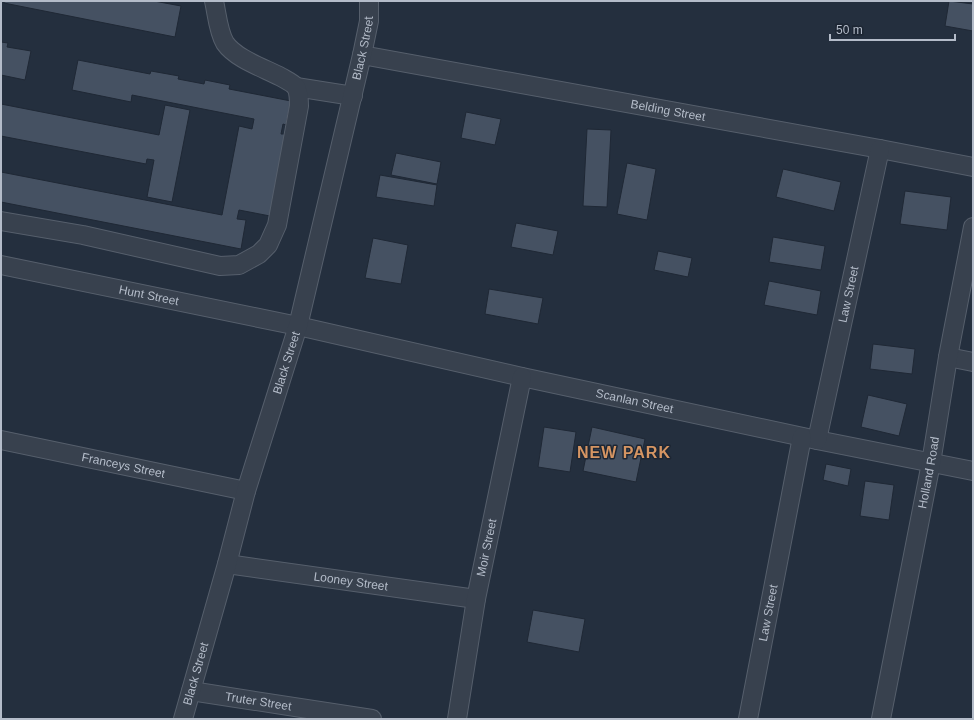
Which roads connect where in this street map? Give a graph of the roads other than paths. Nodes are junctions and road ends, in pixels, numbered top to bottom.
1 (214, 1) edge
2 (369, 1) edge
3 (362, 55) junction
4 (296, 88) junction
5 (353, 96) junction
6 (880, 149) junction
7 (973, 167) edge
8 (1, 221) edge
9 (973, 227) edge
10 (970, 258) edge
11 (1, 265) edge
12 (298, 326) junction
13 (948, 357) junction
14 (973, 362) edge
15 (522, 377) junction
16 (810, 439) junction
17 (1, 440) edge
18 (931, 463) junction
19 (973, 471) edge
20 (246, 492) junction
21 (227, 564) junction
22 (476, 599) junction
23 (191, 691) junction
24 (183, 719) edge
25 (372, 719) edge
26 (457, 719) edge
27 (748, 719) edge
28 (881, 719) edge

1 - 4 street
2 - 3 street, Black Street
3 - 5 street, Black Street
3 - 6 street, Belding Street
4 - 5 street
4 - 8 street
5 - 12 street, Black Street
6 - 7 street, Belding Street
6 - 16 street, Law Street
9 - 10 street, Holland Road
10 - 13 street, Holland Road
11 - 12 street, Hunt Street
12 - 15 street, Scanlan Street
12 - 20 street, Black Street
13 - 14 street
13 - 18 street, Holland Road
15 - 16 street, Scanlan Street
15 - 22 street, Moir Street
16 - 18 street, Scanlan Street
16 - 27 street, Law Street
17 - 20 street, Franceys Street
18 - 19 street, Scanlan Street
18 - 28 street, Holland Road
20 - 21 street, Black Street
21 - 22 street, Looney Street
21 - 23 street, Black Street
22 - 26 street, Moir Street
23 - 24 street, Black Street
23 - 25 street, Truter Street

